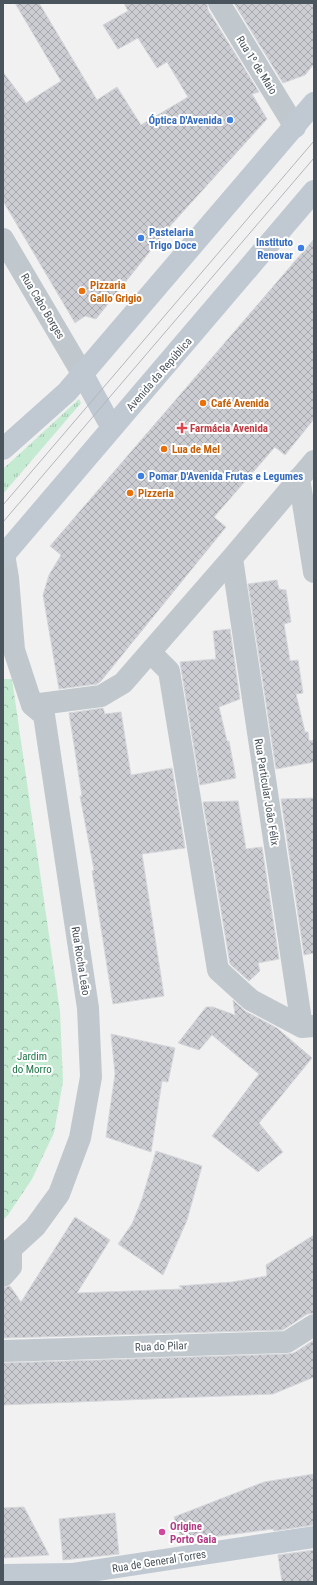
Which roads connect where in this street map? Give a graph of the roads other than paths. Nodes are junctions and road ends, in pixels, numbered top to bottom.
1 (219, 3) edge
2 (314, 103) edge
3 (295, 127) junction
4 (314, 191) edge
5 (5, 243) edge
6 (82, 373) junction
7 (112, 428) junction
8 (3, 449) edge
9 (314, 460) edge
10 (299, 478) junction
11 (4, 555) edge
12 (232, 558) junction
13 (314, 572) edge
14 (8, 646) edge
15 (150, 652) junction
16 (32, 705) junction
17 (308, 1026) edge
18 (7, 1252) edge
19 (3, 1276) edge
20 (314, 1326) edge
21 (3, 1351) edge
22 (314, 1537) edge
23 (3, 1575) edge

1 - 3 street, Rua 1º de Maio
2 - 3 main road
3 - 6 main road
4 - 7 main road, Avenida da República
5 - 6 street, Rua Cabo Borges
6 - 7 main road
6 - 8 main road
7 - 11 main road, Avenida da República
9 - 10 street
10 - 12 street
10 - 13 street
11 - 14 street, Rua Rocha Leão
12 - 15 street
12 - 17 street, Rua Particular João Félix
14 - 16 street, Rua Rocha Leão
15 - 16 street
15 - 17 street, Rua Particular João Félix
16 - 18 street, Rua Rocha Leão
18 - 19 street
20 - 21 street, Rua do Pilar
22 - 23 main road, Rua de General Torres

